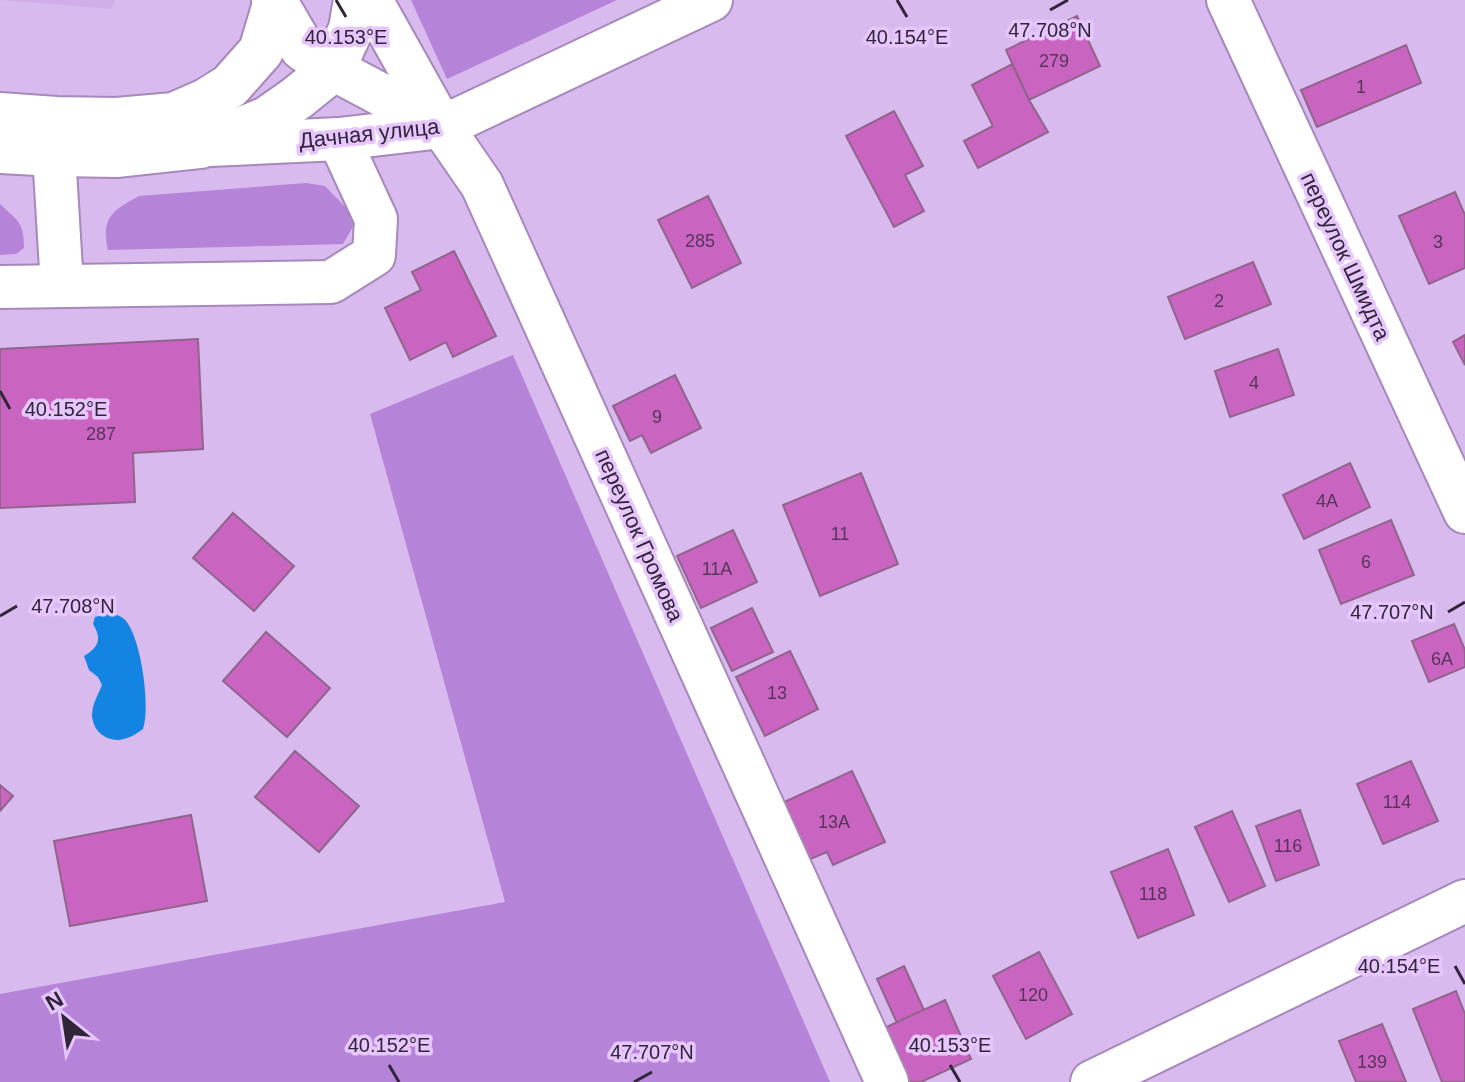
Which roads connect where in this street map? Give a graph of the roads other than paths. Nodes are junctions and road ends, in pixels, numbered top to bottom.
1 (356, 0) edge
2 (371, 0) edge
3 (711, 0) edge
4 (1228, 0) edge
5 (274, 2) edge
6 (333, 69) junction
7 (0, 115) edge
8 (442, 127) junction
9 (188, 130) junction
10 (339, 139) junction
11 (0, 151) edge
12 (54, 154) junction
13 (62, 286) junction
14 (0, 287) edge
15 (1465, 512) edge
16 (1465, 901) edge
17 (887, 1082) edge
18 (1092, 1082) edge

1 - 6 main road
2 - 8 street, переулок Громова
3 - 8 street, Дачная улица
4 - 15 street, переулок Шмидта
5 - 6 main road
5 - 9 main road
6 - 8 street
6 - 9 main road
7 - 9 main road, Дачная улица
8 - 10 street, Дачная улица
8 - 17 street, переулок Громова
9 - 10 street, Дачная улица
9 - 12 main road, Дачная улица
10 - 13 street
11 - 12 main road, Дачная улица
12 - 13 street
13 - 14 street
16 - 18 street

